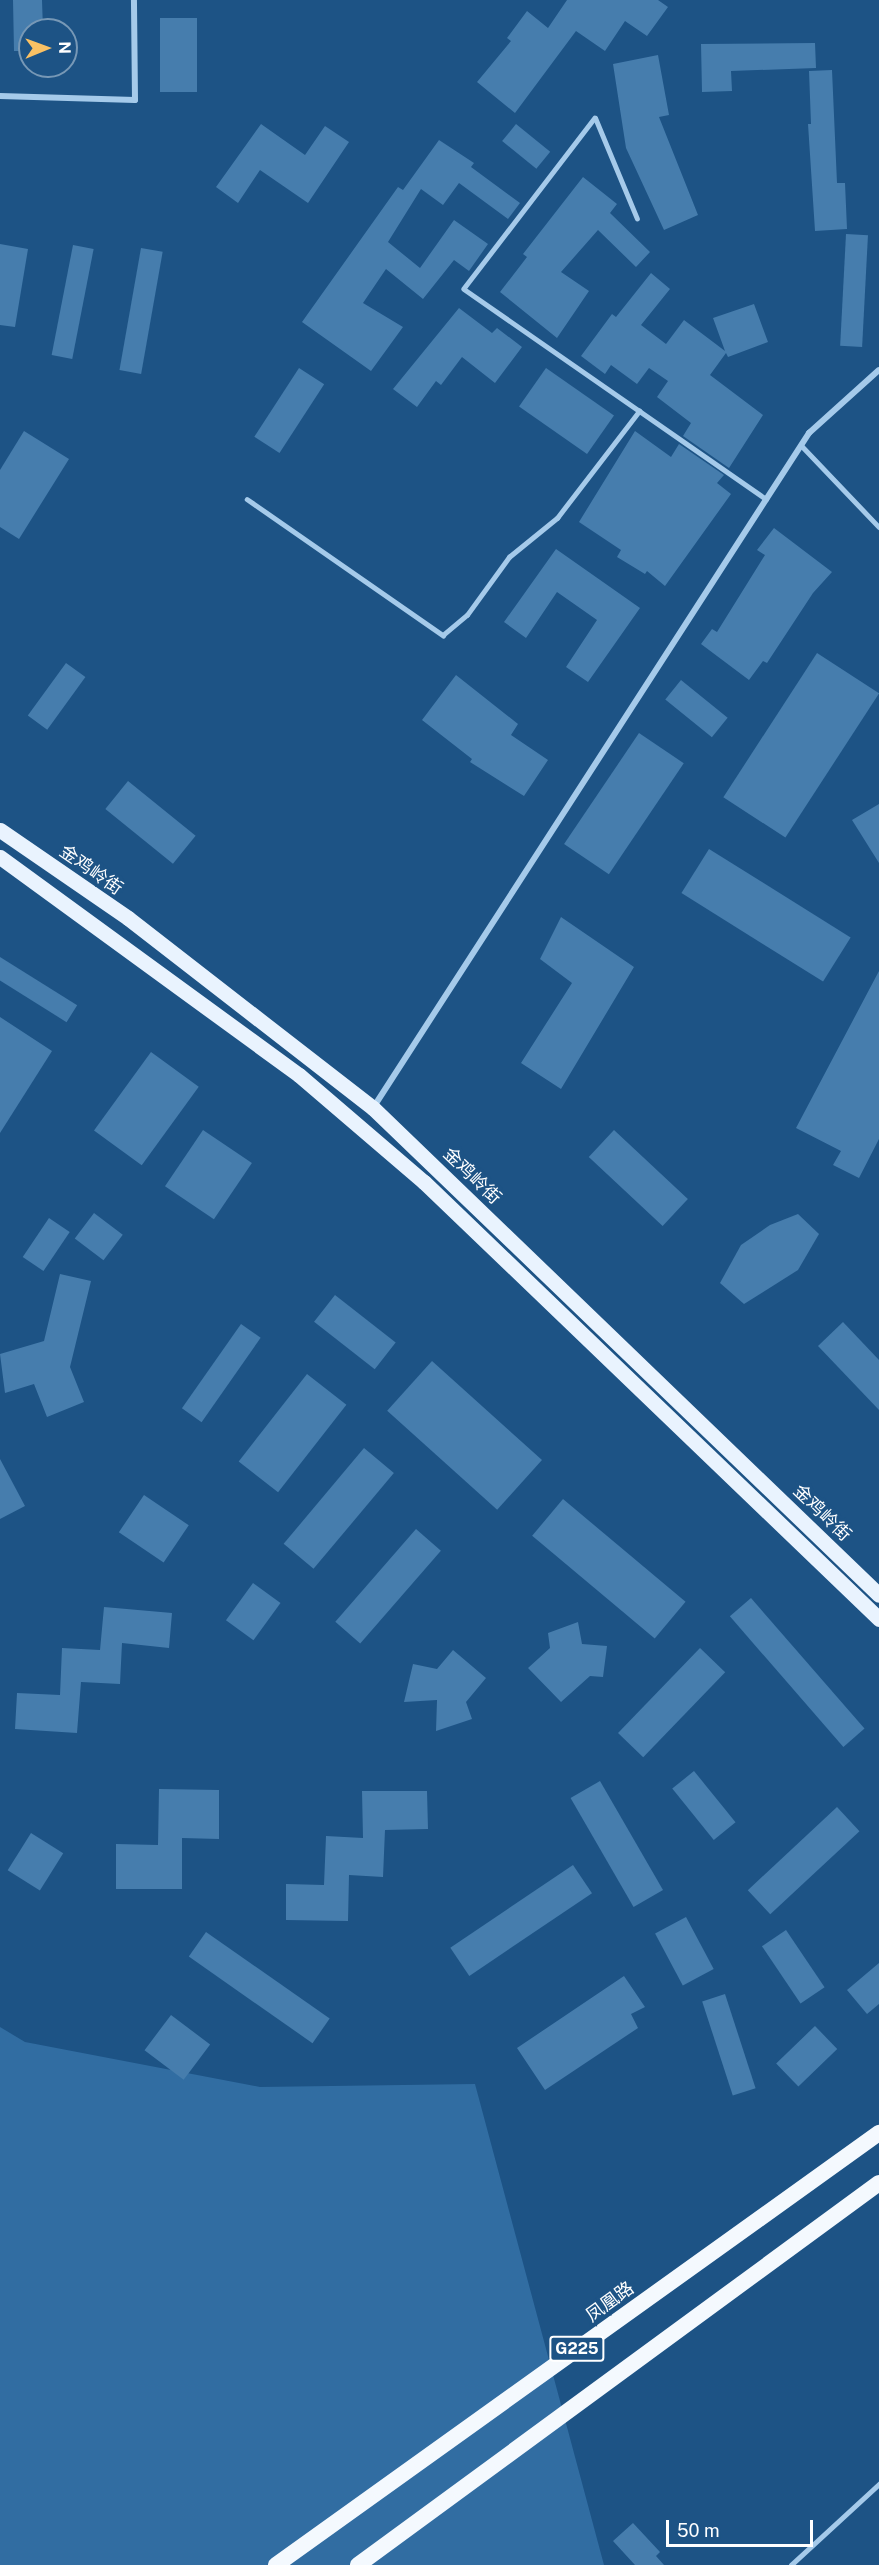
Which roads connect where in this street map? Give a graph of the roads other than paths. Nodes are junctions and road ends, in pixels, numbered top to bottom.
1 (134, 0) edge
2 (0, 96) edge
3 (637, 219) dead end
4 (879, 370) edge
5 (639, 411) junction
6 (801, 446) junction
7 (247, 499) dead end
8 (766, 499) junction
9 (879, 527) edge
10 (0, 830) edge
11 (0, 857) edge
12 (373, 1108) junction
13 (879, 1595) edge
14 (879, 1619) edge
15 (879, 2133) edge
16 (879, 2183) edge
17 (879, 2484) edge
18 (276, 2565) edge
19 (358, 2565) edge
20 (791, 2565) edge

1 - 2 street
3 - 5 lane
4 - 6 street
5 - 7 lane
5 - 8 lane
6 - 8 street
6 - 9 lane
8 - 12 street
10 - 12 main road, 金鸡岭街
11 - 14 main road, 金鸡岭街
12 - 13 main road, 金鸡岭街
15 - 18 highway, 凤凰路 / G225
16 - 19 highway, G225
17 - 20 lane

